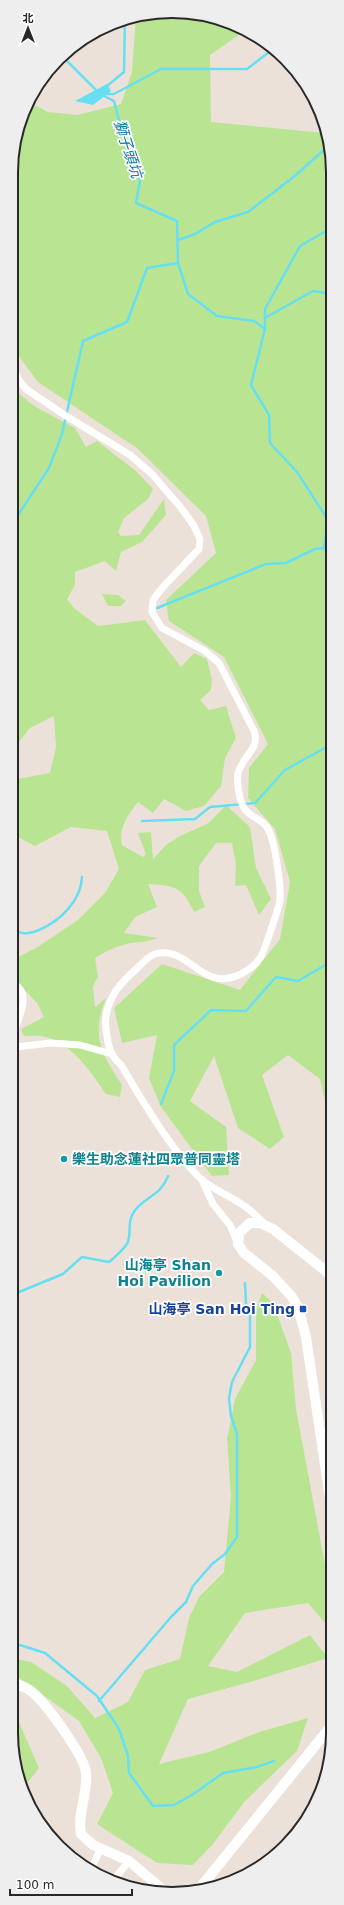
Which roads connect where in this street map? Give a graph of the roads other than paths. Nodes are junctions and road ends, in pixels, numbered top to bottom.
1 (18, 379) edge
2 (18, 988) edge
3 (18, 1022) edge
4 (18, 1047) edge
5 (112, 1054) junction
6 (201, 1178) junction
7 (269, 1227) junction
8 (238, 1244) junction
9 (326, 1271) edge
10 (326, 1472) edge
11 (18, 1685) edge
12 (326, 1732) edge
13 (101, 1848) junction
14 (129, 1861) junction
15 (93, 1865) edge
16 (116, 1877) edge
17 (203, 1884) edge
18 (161, 1887) edge

1 - 5 street
2 - 3 street
4 - 5 street
5 - 6 street
6 - 7 street
6 - 8 street
7 - 8 main road
7 - 9 main road
8 - 10 main road
11 - 13 main road
12 - 17 main road
13 - 14 main road
13 - 15 street
14 - 16 street
14 - 18 main road

